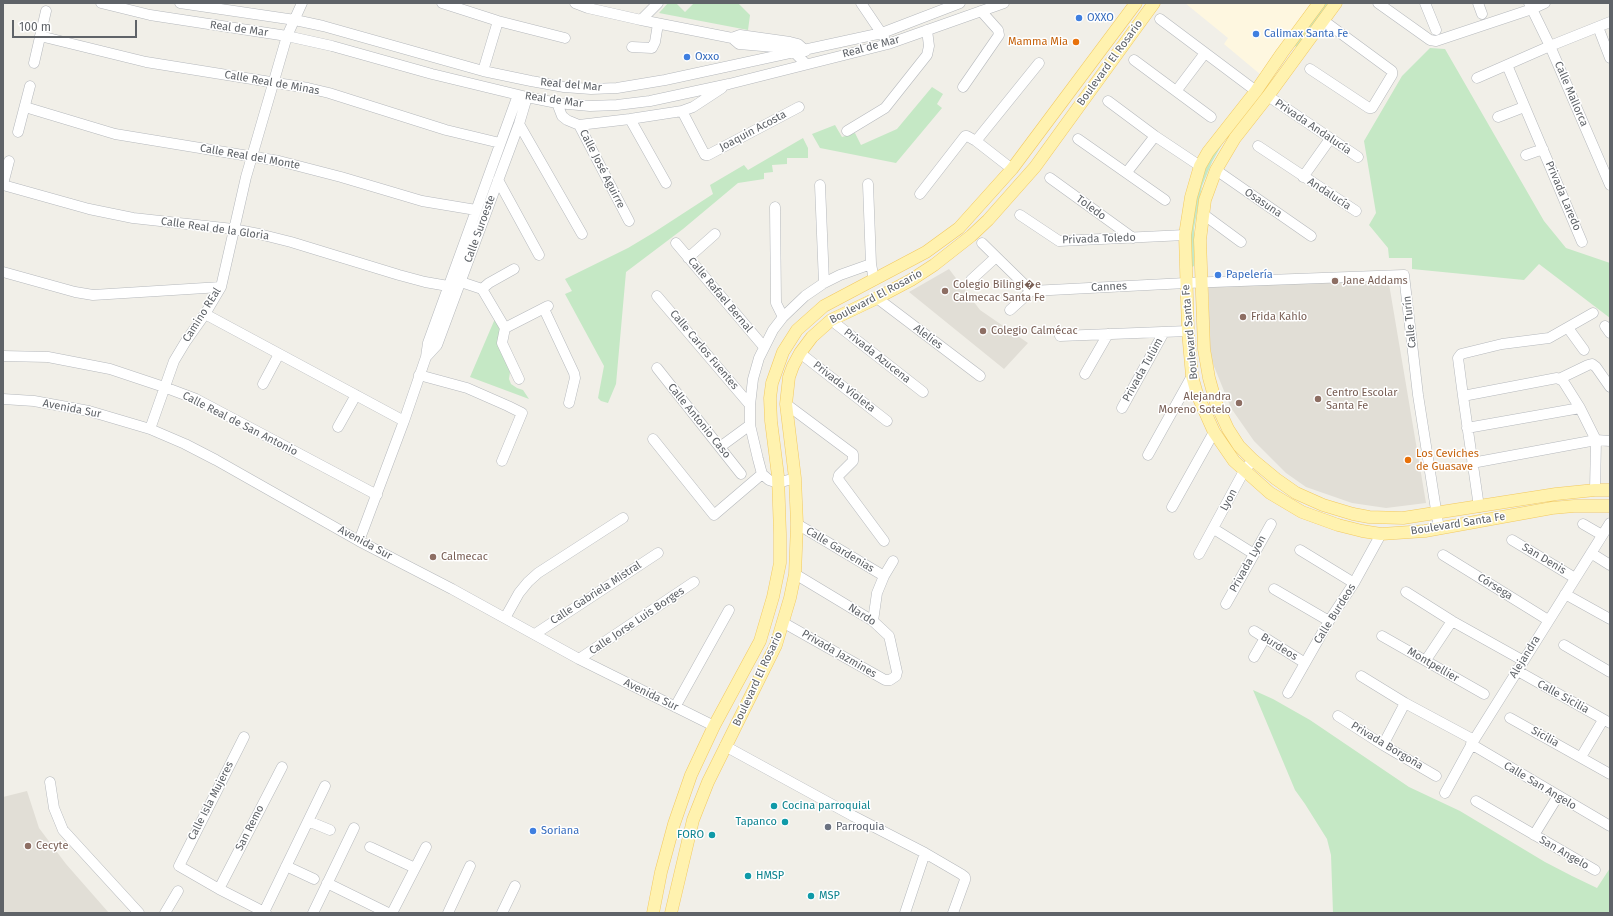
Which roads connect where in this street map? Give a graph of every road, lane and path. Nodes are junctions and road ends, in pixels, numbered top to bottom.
1 (101, 3) edge
2 (180, 3) edge
3 (302, 3) edge
4 (442, 3) edge
5 (575, 3) edge
6 (658, 3) edge
7 (861, 3) edge
8 (960, 3) edge
9 (1004, 3) edge
10 (1136, 3) edge
11 (1154, 3) edge
12 (1319, 3) edge
13 (1336, 3) edge
14 (1426, 3) edge
15 (1478, 3) edge
16 (1545, 3) edge
17 (1382, 4) edge
18 (590, 6) edge
19 (1530, 6) edge
20 (46, 11) dead end
21 (981, 11) junction
22 (1482, 14) dead end
23 (1160, 19) dead end
24 (295, 20) junction
25 (641, 20) junction
26 (498, 21) junction
27 (1324, 21) junction
28 (1610, 22) edge
29 (658, 24) junction
30 (1598, 27) junction
31 (927, 30) junction
32 (1436, 30) dead end
33 (882, 33) junction
34 (40, 36) junction
35 (287, 36) junction
36 (565, 38) dead end
37 (732, 38) junction
38 (888, 44) junction
39 (1550, 46) junction
40 (632, 47) dead end
41 (805, 49) junction
42 (794, 52) junction
43 (1205, 53) junction
44 (1282, 53) junction
45 (1610, 58) edge
46 (1134, 60) dead end
47 (816, 61) junction
48 (1293, 61) junction
49 (1039, 62) dead end
50 (34, 63) dead end
51 (806, 64) junction
52 (1507, 65) junction
53 (1310, 69) dead end
54 (483, 71) junction
55 (1477, 78) dead end
56 (273, 82) junction
57 (729, 84) junction
58 (30, 86) dead end
59 (963, 87) dead end
60 (1177, 90) junction
61 (1256, 91) junction
62 (522, 96) junction
63 (1268, 96) junction
64 (1108, 101) dead end
65 (558, 102) junction
66 (25, 106) junction
67 (799, 107) dead end
68 (1524, 107) junction
69 (682, 111) junction
70 (1211, 117) dead end
71 (1498, 117) dead end
72 (630, 119) junction
73 (519, 124) junction
74 (579, 125) junction
75 (1225, 130) junction
76 (847, 131) dead end
77 (18, 132) dead end
78 (1155, 136) junction
79 (1235, 138) junction
80 (1330, 139) junction
81 (1078, 140) dead end
82 (976, 141) junction
83 (500, 143) junction
84 (1258, 146) dead end
85 (1543, 149) junction
86 (1526, 155) dead end
87 (253, 156) junction
88 (1358, 157) dead end
89 (9, 161) dead end
90 (1200, 166) junction
91 (1012, 169) junction
92 (1216, 170) junction
93 (1127, 172) junction
94 (1303, 177) junction
95 (1050, 178) dead end
96 (498, 180) junction
97 (666, 183) dead end
98 (868, 184) dead end
99 (3, 185) edge
100 (820, 185) dead end
101 (1610, 185) edge
102 (920, 194) dead end
103 (1165, 200) dead end
104 (774, 207) dead end
105 (476, 210) junction
106 (1356, 211) dead end
107 (1203, 214) junction
108 (1020, 215) dead end
109 (629, 221) dead end
110 (233, 229) junction
111 (582, 234) dead end
112 (715, 234) dead end
113 (1185, 236) junction
114 (1312, 236) dead end
115 (1132, 238) junction
116 (1241, 242) dead end
117 (1582, 242) dead end
118 (676, 243) dead end
119 (982, 243) dead end
120 (539, 255) dead end
121 (688, 258) junction
122 (996, 258) junction
123 (870, 264) junction
124 (514, 269) dead end
125 (3, 272) edge
126 (874, 280) junction
127 (971, 280) dead end
128 (462, 282) junction
129 (824, 283) junction
130 (1186, 283) junction
131 (1202, 283) junction
132 (448, 286) junction
133 (221, 287) junction
134 (482, 290) junction
135 (1031, 291) junction
136 (657, 296) dead end
137 (877, 298) junction
138 (1010, 310) dead end
139 (1593, 313) dead end
140 (205, 314) junction
141 (783, 317) junction
142 (831, 320) junction
143 (505, 328) junction
144 (1568, 328) junction
145 (1188, 331) junction
146 (1164, 332) junction
147 (1108, 334) junction
148 (1060, 336) dead end
149 (764, 347) junction
150 (1584, 350) dead end
151 (800, 353) junction
152 (279, 354) junction
153 (3, 356) edge
154 (426, 357) junction
155 (657, 368) dead end
156 (1085, 374) dead end
157 (420, 375) junction
158 (980, 376) dead end
159 (1192, 376) junction
160 (1561, 378) junction
161 (519, 379) dead end
162 (263, 384) dead end
163 (164, 387) junction
164 (1610, 387) edge
165 (923, 392) dead end
166 (356, 395) junction
167 (1463, 396) junction
168 (3, 400) edge
169 (569, 403) dead end
170 (786, 404) junction
171 (750, 405) junction
172 (1122, 408) dead end
173 (1580, 408) junction
174 (404, 421) junction
175 (887, 421) dead end
176 (750, 425) junction
177 (338, 427) dead end
178 (1467, 428) junction
179 (150, 429) junction
180 (1214, 432) junction
181 (653, 440) dead end
182 (1596, 440) junction
183 (1610, 441) edge
184 (720, 447) junction
185 (1148, 455) dead end
186 (1253, 460) junction
187 (502, 461) dead end
188 (1472, 463) junction
189 (1244, 471) junction
190 (742, 474) dead end
191 (762, 474) junction
192 (795, 478) junction
193 (778, 483) junction
194 (1596, 490) junction
195 (1610, 490) edge
196 (377, 495) junction
197 (1610, 506) edge
198 (1172, 507) dead end
199 (1479, 507) junction
200 (1437, 514) junction
201 (623, 518) dead end
202 (1610, 523) edge
203 (797, 524) junction
204 (1271, 524) dead end
205 (1583, 524) dead end
206 (1214, 529) junction
207 (1439, 529) junction
208 (1381, 534) junction
209 (1602, 535) junction
210 (1512, 540) dead end
211 (359, 541) junction
212 (884, 541) dead end
213 (1300, 550) dead end
214 (658, 553) dead end
215 (1199, 554) dead end
216 (1254, 554) junction
217 (1591, 554) junction
218 (1443, 555) dead end
219 (893, 562) dead end
220 (1610, 565) edge
221 (795, 574) junction
222 (884, 576) junction
223 (1575, 578) junction
224 (694, 582) dead end
225 (1354, 584) junction
226 (1274, 589) dead end
227 (1406, 592) dead end
228 (1565, 594) junction
229 (1226, 604) dead end
230 (729, 610) dead end
231 (505, 618) junction
232 (1548, 620) junction
233 (1610, 620) edge
234 (873, 621) junction
235 (1329, 621) junction
236 (1452, 621) junction
237 (784, 622) junction
238 (1254, 631) dead end
239 (535, 634) junction
240 (1382, 636) dead end
241 (1265, 638) junction
242 (1564, 644) dead end
243 (1254, 657) dead end
244 (579, 659) junction
245 (1426, 660) junction
246 (1522, 660) junction
247 (1305, 663) junction
248 (1516, 670) junction
249 (1610, 672) edge
250 (1361, 676) dead end
251 (894, 678) joint
252 (1288, 693) dead end
253 (1484, 694) dead end
254 (1405, 703) junction
255 (675, 708) junction
256 (1338, 716) dead end
257 (1510, 718) dead end
258 (1607, 721) edge
259 (714, 726) junction
260 (244, 737) dead end
261 (1472, 742) junction
262 (1383, 745) junction
263 (726, 746) junction
264 (1581, 757) junction
265 (282, 767) dead end
266 (1610, 774) edge
267 (1436, 776) dead end
268 (50, 782) dead end
269 (325, 786) dead end
270 (1445, 793) dead end
271 (1558, 796) junction
272 (1476, 801) dead end
273 (308, 820) junction
274 (674, 824) junction
275 (1610, 826) edge
276 (354, 828) dead end
277 (330, 830) dead end
278 (691, 830) junction
279 (1534, 835) junction
280 (426, 846) dead end
281 (370, 847) dead end
282 (925, 853) junction
283 (286, 866) junction
284 (470, 866) dead end
285 (416, 868) junction
286 (1595, 870) dead end
287 (314, 879) dead end
288 (328, 883) junction
289 (515, 886) dead end
290 (219, 889) junction
291 (178, 891) dead end
292 (265, 912) edge
293 (139, 913) edge
294 (165, 913) edge
295 (313, 913) edge
296 (388, 913) edge
297 (392, 913) edge
298 (448, 913) edge
299 (502, 913) edge
300 (653, 913) edge
301 (671, 913) edge
302 (905, 913) edge
303 (953, 913) edge

1 - 35 street, Real de Mar
2 - 24 street, Real del Mar
3 - 24 street, Camino REal
4 - 26 street
5 - 18 street
6 - 25 street
7 - 33 street
8 - 33 street, Real del Mar
9 - 21 street, Real de Mar
10 - 91 main road, Boulevard El Rosario
11 - 137 main road, Boulevard El Rosario
12 - 44 main road, Boulevard Santa Fe
13 - 27 main road, Boulevard Santa Fe
14 - 32 street
15 - 22 street
16 - 19 street
17 - 19 street
18 - 25 street
19 - 39 street, Calle Mallorca
20 - 34 street
21 - 31 street, Real de Mar
21 - 59 street
23 - 43 street
24 - 35 street, Camino REal
24 - 54 street, Real del Mar
25 - 29 street
26 - 36 street
26 - 54 street
27 - 48 main road, Boulevard Santa Fe
27 - 53 street
28 - 30 street
29 - 37 street
29 - 40 street
30 - 39 street
30 - 45 street
31 - 38 street, Real de Mar
31 - 76 street
33 - 38 street
33 - 41 street, Real del Mar
34 - 50 street
34 - 56 street, Calle Real de Minas
35 - 56 street, Camino REal
35 - 62 street, Real de Mar
37 - 41 street
37 - 42 street
38 - 47 street, Real de Mar
39 - 52 street
39 - 101 street, Calle Mallorca
41 - 42 street, Real del Mar
41 - 47 street
42 - 51 street
42 - 54 street, Real del Mar
43 - 60 street
43 - 61 street
44 - 48 street
44 - 61 main road, Boulevard Santa Fe
46 - 60 street
47 - 51 street, Real de Mar
48 - 63 main road, Boulevard Santa Fe
49 - 82 street
51 - 57 street, Real de Mar
52 - 55 street
52 - 68 street, Privada Laredo
56 - 83 street, Calle Real de Minas
56 - 87 street, Camino REal
57 - 65 street, Real de Mar
57 - 69 street
58 - 66 street
60 - 70 street
61 - 75 main road, Boulevard Santa Fe
62 - 65 street, Real de Mar
62 - 73 street, Calle Suroeste
62 - 83 street, Calle Suroeste
63 - 79 main road, Boulevard Santa Fe
63 - 80 street, Privada Andalucía
64 - 78 street
65 - 74 street, Calle José Aguirre
66 - 77 street
66 - 87 street, Calle Real del Monte
67 - 69 street, Joaquin Acosta
68 - 71 street
68 - 85 street, Privada Laredo
69 - 72 street
72 - 74 street
72 - 97 street
73 - 96 street, Calle Suroeste
73 - 111 street
74 - 109 street, Calle José Aguirre
75 - 79 street
75 - 90 main road, Boulevard Santa Fe
78 - 90 street
78 - 93 street
79 - 92 main road, Boulevard Santa Fe
80 - 88 street, Privada Andalucía
80 - 94 street, Andalucía
81 - 93 street
82 - 91 street
82 - 102 street
83 - 105 street, Calle Suroeste
84 - 94 street, Andalucía
85 - 86 street, Privada Laredo
85 - 117 street, Privada Laredo
87 - 105 street, Calle Real del Monte
87 - 110 street, Camino REal
89 - 99 street
90 - 113 main road, Boulevard Santa Fe
91 - 126 main road, Boulevard El Rosario
92 - 107 main road, Boulevard Santa Fe
92 - 114 street, Osasuna
93 - 103 street
94 - 106 street, Andalucía
95 - 115 street, Toledo
96 - 120 street
96 - 128 street, Calle Suroeste
98 - 123 street
99 - 110 street, Calle Real de la Gloria
100 - 129 street
104 - 141 street
105 - 132 street, Calle Suroeste
107 - 116 street
107 - 131 main road, Boulevard Santa Fe
108 - 115 street, Privada Toledo
110 - 132 street, Calle Real de la Gloria
110 - 133 street, Camino REal
112 - 121 street
113 - 115 street, Privada Toledo
113 - 130 main road, Boulevard Santa Fe
118 - 121 street, Calle Rafael Bernal
119 - 122 street
121 - 149 street, Calle Rafael Bernal
122 - 127 street
122 - 135 street
123 - 126 street
123 - 129 street
124 - 134 street
125 - 133 street
126 - 193 main road, Boulevard El Rosario
128 - 134 street
128 - 154 street, Calle Suroeste
129 - 141 street
130 - 131 street, Calle Turín
130 - 135 street, Cannes
130 - 145 main road, Boulevard Santa Fe
131 - 186 main road, Boulevard Santa Fe
131 - 200 street, Calle Turín
132 - 154 street, Calle Suroeste
133 - 140 street, Camino REal
134 - 143 street
135 - 138 street
136 - 171 street, Calle Carlos Fuentes
137 - 142 main road, Boulevard El Rosario
137 - 158 street, Alelies
139 - 144 street
140 - 152 street
140 - 163 street, Camino REal
141 - 149 street
142 - 151 main road, Boulevard El Rosario
142 - 165 street, Privada Azucena
143 - 161 street
143 - 169 street
144 - 150 street
144 - 167 street
145 - 146 street, Privada Tulúm
145 - 159 main road, Boulevard Santa Fe
146 - 147 street, Privada Tulúm
146 - 172 street, Privada Tulúm
147 - 148 street, Privada Tulúm
147 - 156 street
149 - 171 street
151 - 170 main road, Boulevard El Rosario
151 - 175 street, Privada Violeta
152 - 162 street
152 - 166 street
153 - 163 street, Calle Real de San Antonio
154 - 157 street, Calle Suroeste
155 - 184 street, Calle Antonio Caso
157 - 174 street, Calle Suroeste
157 - 187 street
159 - 180 main road, Boulevard Santa Fe
159 - 185 street
160 - 164 street
160 - 167 street
160 - 173 street
163 - 179 street, Camino REal
163 - 196 street, Calle Real de San Antonio
166 - 174 street
166 - 177 street
167 - 178 street
168 - 179 street, Avenida Sur
170 - 192 main road, Boulevard El Rosario
170 - 212 street
171 - 176 street
173 - 178 street
173 - 182 street
174 - 196 street, Calle Suroeste
176 - 184 street
176 - 191 street
178 - 188 street
179 - 211 street, Avenida Sur
180 - 189 main road, Boulevard Santa Fe
180 - 198 street
181 - 191 street
182 - 183 street
182 - 188 street
182 - 194 street
184 - 190 street, Calle Antonio Caso
186 - 189 street, Lyon
186 - 200 main road, Boulevard Santa Fe
188 - 199 street
189 - 206 street, Lyon
189 - 208 main road, Boulevard Santa Fe
191 - 193 street
192 - 193 street
192 - 203 main road, Boulevard El Rosario
193 - 259 main road, Boulevard El Rosario
194 - 195 main road, Boulevard Santa Fe
194 - 199 main road, Boulevard Santa Fe
196 - 211 street, Calle Suroeste
197 - 207 main road, Boulevard Santa Fe
199 - 200 main road, Boulevard Santa Fe
200 - 207 street
201 - 231 street
202 - 209 street, Alejandra
203 - 221 main road, Boulevard El Rosario
203 - 222 street, Calle Gardenias
204 - 216 street, Privada Lyon
205 - 209 street
206 - 215 street, Lyon
206 - 216 street
207 - 208 main road, Boulevard Santa Fe
208 - 225 street, Calle Burdeos
209 - 217 street, Alejandra
210 - 223 street, San Denis
211 - 231 street, Avenida Sur
213 - 225 street
214 - 239 street, Calle Gabriela Mistral
216 - 229 street, Privada Lyon
217 - 220 street
217 - 223 street, Alejandra
218 - 232 street, Córsega
219 - 222 street
221 - 234 street, Nardo
221 - 237 main road, Boulevard El Rosario
222 - 234 street
223 - 228 street, Alejandra
224 - 244 street, Calle Jorse Luis Borges
225 - 235 street, Calle Burdeos
226 - 235 street
227 - 236 street
228 - 232 street, Alejandra
228 - 233 street
230 - 255 street
231 - 239 street, Avenida Sur
232 - 246 street, Alejandra
234 - 251 street, Nardo
235 - 247 street, Calle Burdeos
236 - 245 street
236 - 246 street
237 - 251 street, Privada Jazmines
237 - 263 main road, Boulevard El Rosario
238 - 241 street, Burdeos
239 - 244 street, Avenida Sur
240 - 245 street, Montpellier
241 - 243 street
241 - 247 street, Burdeos
242 - 249 street
244 - 255 street, Avenida Sur
245 - 253 street, Montpellier
246 - 248 street, Alejandra
247 - 252 street, Calle Burdeos
248 - 258 street, Calle Sicilia
248 - 261 street, Alejandra
250 - 254 street, Calle San Angelo
254 - 261 street, Calle San Angelo
254 - 262 street
255 - 259 street, Avenida Sur
256 - 262 street, Privada Borgoña
257 - 264 street, Sicilia
258 - 264 street
259 - 274 main road, Boulevard El Rosario
260 - 290 street, Calle Isla Mujeres
261 - 270 street, Alejandra
261 - 271 street, Calle San Angelo
262 - 267 street, Privada Borgoña
263 - 278 main road, Boulevard El Rosario
263 - 282 street
264 - 266 street, Sicilia
265 - 290 street, San Remo
268 - 293 street
269 - 273 street
271 - 275 street, Calle San Angelo
271 - 279 street, San Angelo
272 - 279 street, San Angelo
273 - 277 street
273 - 283 street
274 - 278 main road
274 - 300 main road, Boulevard El Rosario
276 - 288 street
278 - 301 main road, Boulevard El Rosario
279 - 286 street, San Angelo
280 - 285 street
281 - 285 street
282 - 302 street
282 - 303 street
283 - 287 street
283 - 292 street
284 - 298 street
285 - 297 street
288 - 295 street
288 - 296 street
289 - 299 street
290 - 292 street
291 - 294 street

